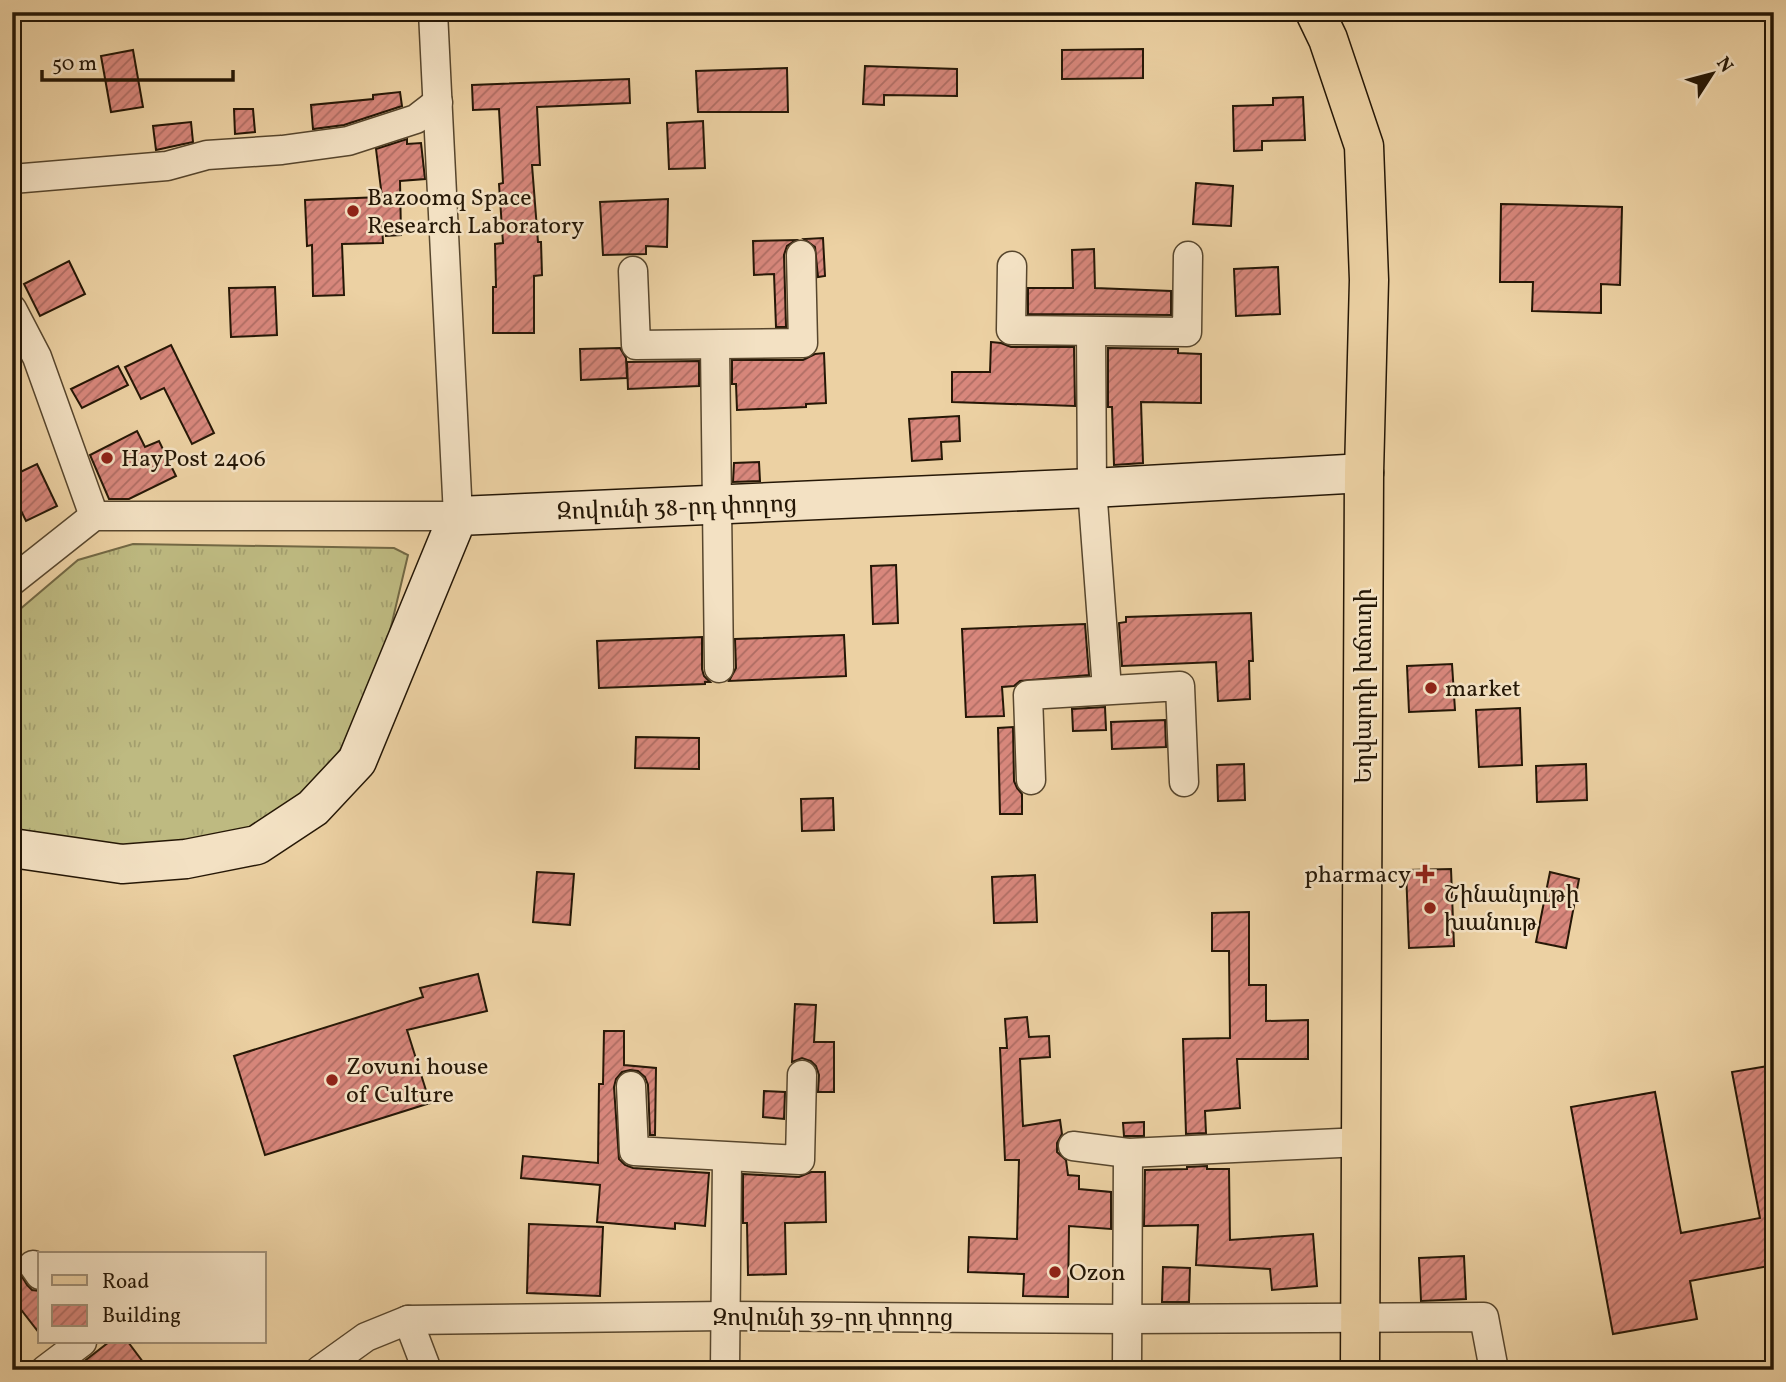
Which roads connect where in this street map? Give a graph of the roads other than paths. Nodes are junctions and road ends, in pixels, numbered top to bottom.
1 (433, 12) edge
2 (1315, 12) edge
3 (438, 102) junction
4 (12, 178) edge
5 (801, 255) dead end
6 (1188, 256) dead end
7 (1012, 266) dead end
8 (633, 271) dead end
9 (12, 309) edge
10 (1091, 331) junction
11 (715, 345) junction
12 (1364, 473) junction
13 (1092, 488) junction
14 (717, 505) junction
15 (94, 516) junction
16 (458, 516) junction
17 (12, 581) edge
18 (719, 668) dead end
19 (1107, 689) junction
20 (1031, 780) dead end
21 (1184, 782) dead end
22 (12, 848) edge
23 (802, 1075) dead end
24 (631, 1086) dead end
25 (1361, 1142) junction
26 (1073, 1146) dead end
27 (1128, 1153) junction
28 (727, 1157) junction
29 (724, 1316) junction
30 (1360, 1317) junction
31 (1127, 1319) junction
32 (408, 1320) junction
33 (79, 1344) edge
34 (45, 1370) edge
35 (320, 1370) edge
36 (427, 1370) edge
37 (725, 1370) edge
38 (1127, 1370) edge
39 (1360, 1370) edge
40 (1494, 1370) edge

1 - 3 street
2 - 12 main road, Եղվարդի խճուղի
3 - 4 street
3 - 16 street
5 - 11 street
6 - 10 street
7 - 10 street
8 - 11 street
9 - 15 street
10 - 13 street
11 - 14 street
12 - 13 street, Զովունի 38-րդ փողոց
12 - 25 main road, Եղվարդի խճուղի
13 - 14 street, Զովունի 38-րդ փողոց
13 - 19 street
14 - 16 street, Զովունի 38-րդ փողոց
14 - 18 street
15 - 16 street, Զովունի 38-րդ փողոց
15 - 17 street
16 - 22 street
19 - 20 street
19 - 21 street
23 - 28 street
24 - 28 street
25 - 27 street
25 - 30 main road, Եղվարդի խճուղի
26 - 27 street
27 - 31 street
28 - 29 street
29 - 31 street, Զովունի 39-րդ փողոց
29 - 32 street, Զովունի 39-րդ փողոց
29 - 37 street
30 - 31 street, Զովունի 39-րդ փողոց
30 - 39 main road, Եղվարդի խճուղի
30 - 40 street, Զովունի 39-րդ փողոց
31 - 38 street
32 - 35 street, Զովունի 39-րդ փողոց
32 - 36 street
33 - 34 street

